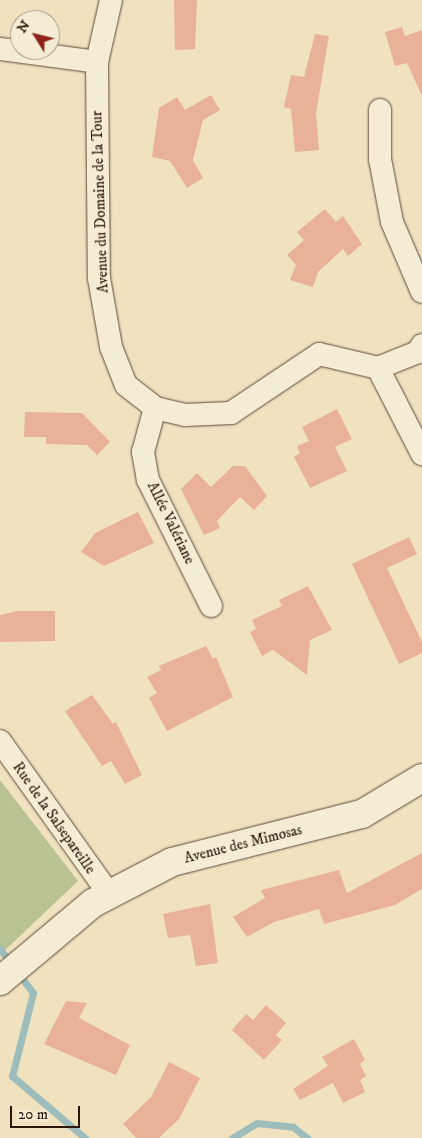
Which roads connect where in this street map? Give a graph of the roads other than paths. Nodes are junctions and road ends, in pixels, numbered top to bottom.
1 (111, 0) edge
2 (0, 49) edge
3 (97, 62) junction
4 (380, 110) dead end
5 (422, 292) edge
6 (422, 344) edge
7 (378, 368) junction
8 (155, 408) junction
9 (422, 454) edge
10 (212, 606) dead end
11 (0, 742) edge
12 (422, 778) edge
13 (109, 894) junction
14 (0, 981) edge

1 - 3 street, Avenue du Domaine de la Tour
2 - 3 street
3 - 8 street, Avenue du Domaine de la Tour
4 - 5 street
6 - 7 street
7 - 8 street, Avenue du Domaine de la Tour
7 - 9 street
8 - 10 street, Allée Valériane
11 - 13 street, Rue de la Salsepareille
12 - 13 street, Avenue des Mimosas
13 - 14 street, Avenue des Mimosas

